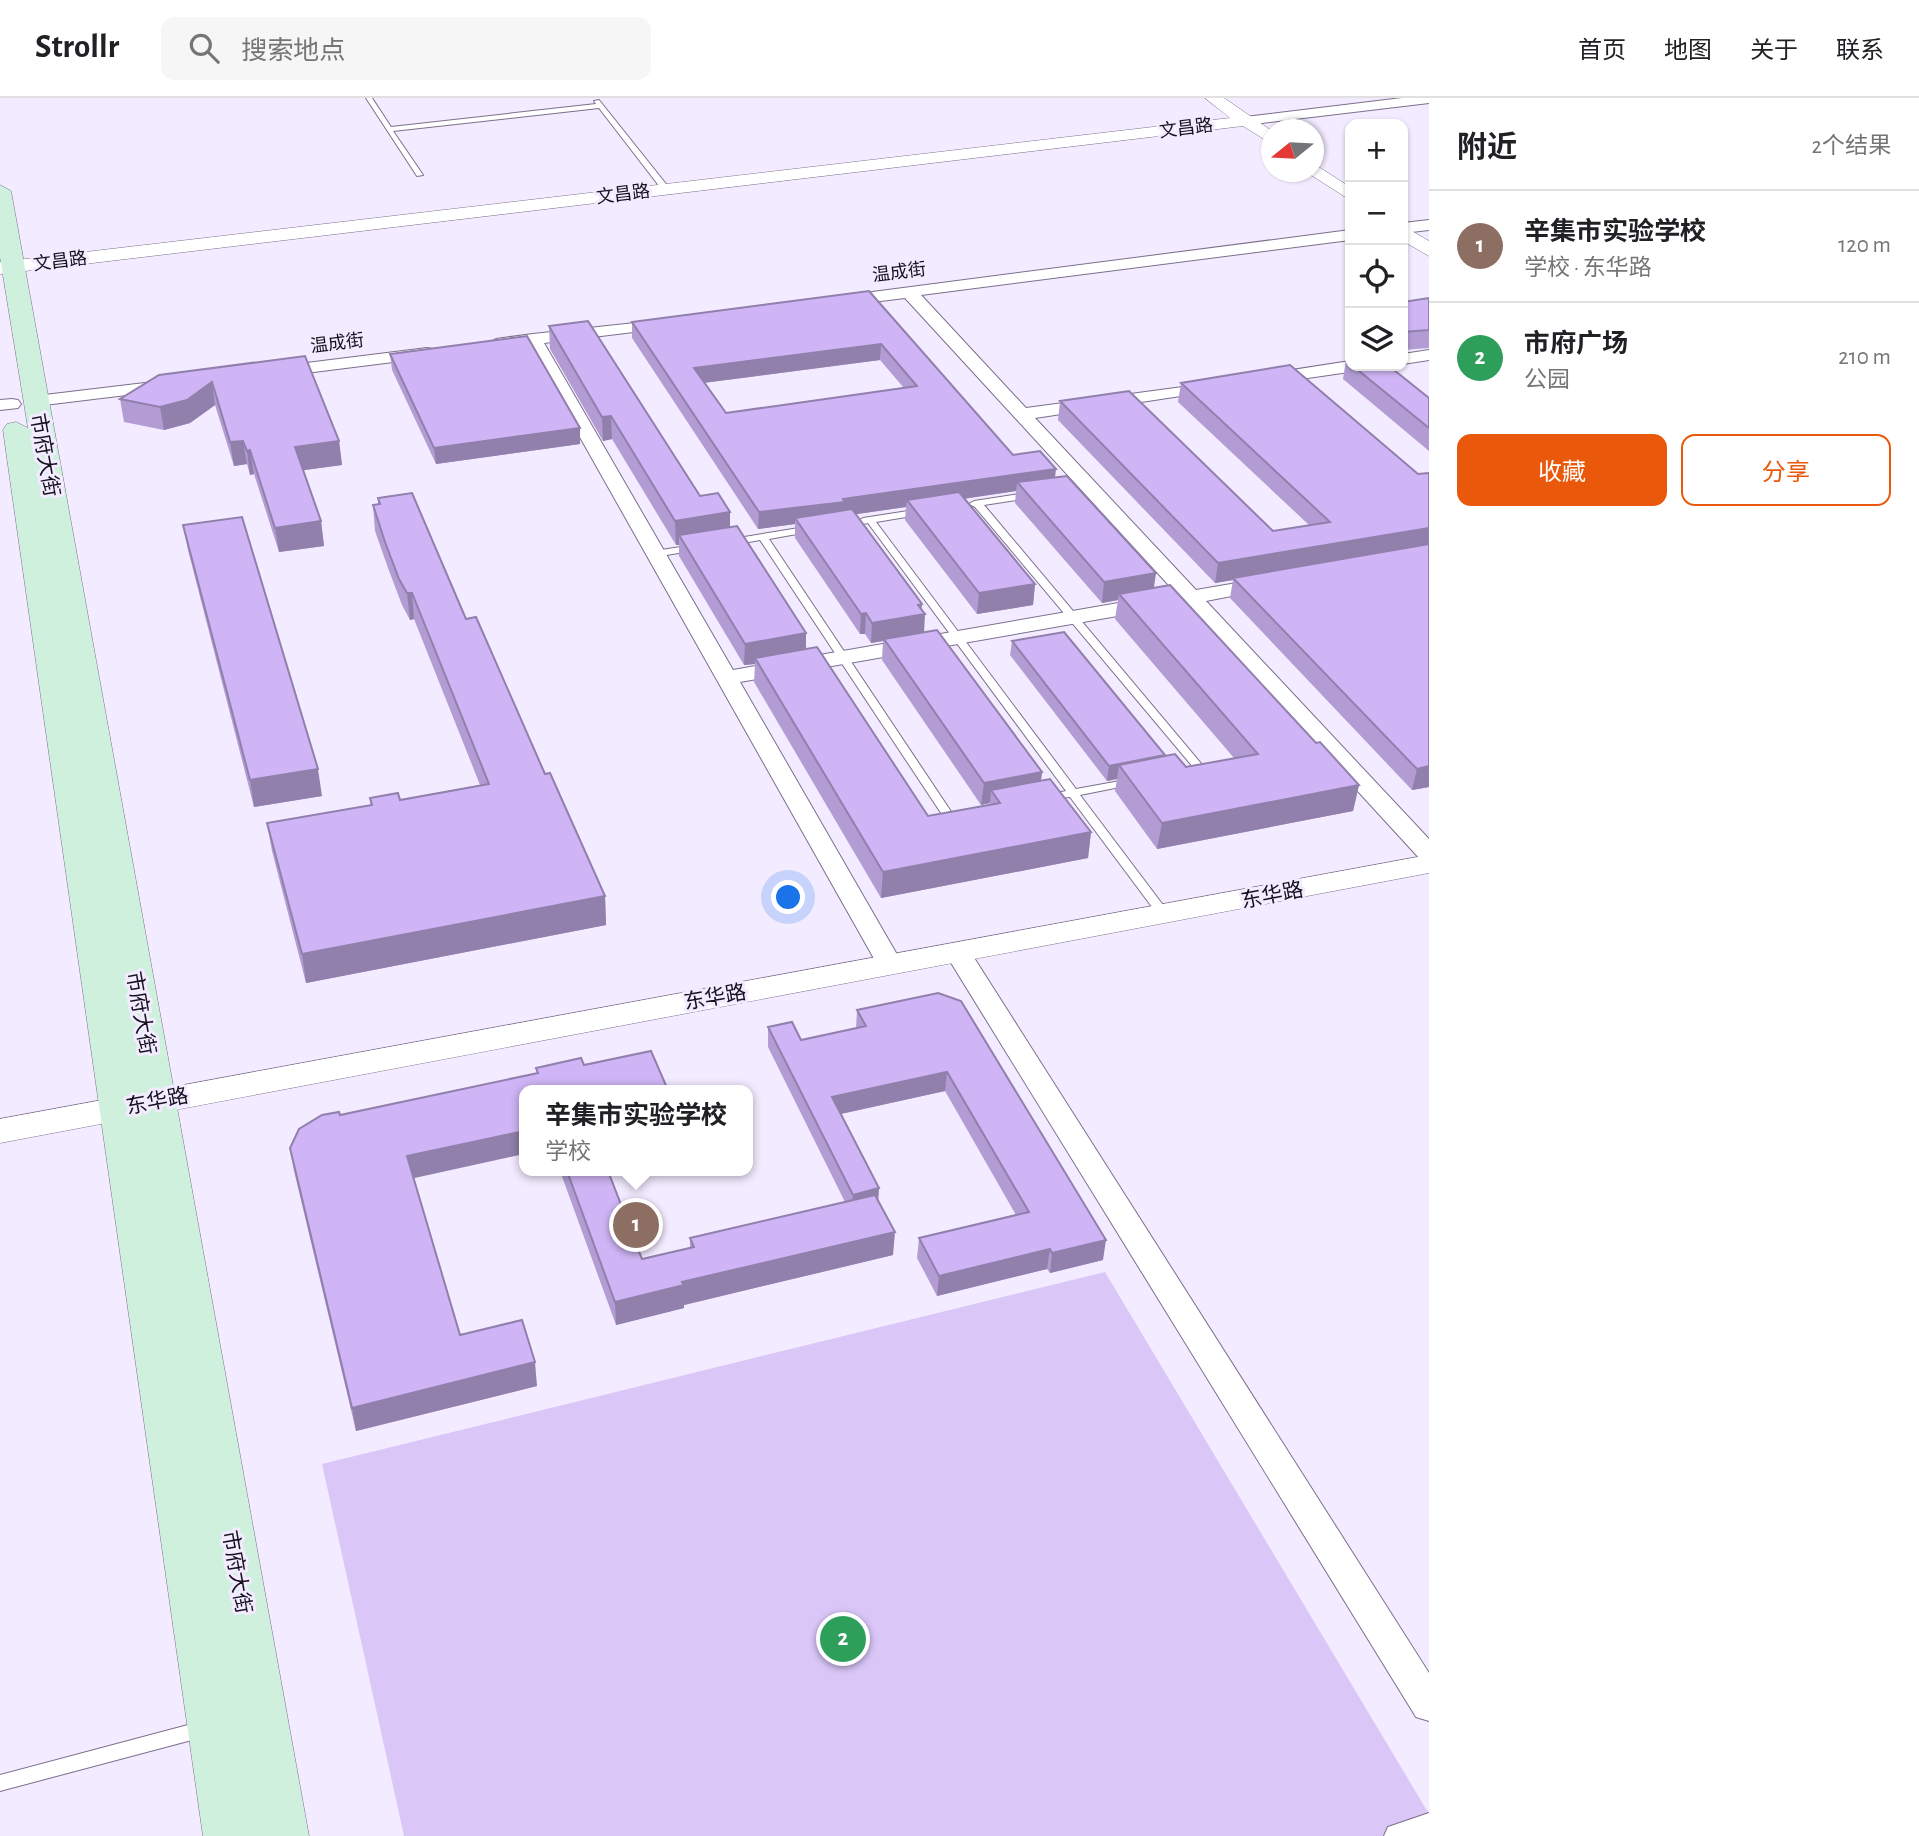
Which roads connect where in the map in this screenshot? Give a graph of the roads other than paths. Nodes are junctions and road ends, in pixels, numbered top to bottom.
1 (369, 98) edge
2 (594, 98) edge
3 (1213, 98) edge
4 (1429, 99) edge
5 (600, 106) junction
6 (1245, 121) junction
7 (389, 129) junction
8 (1261, 132) edge
9 (419, 174) dead end
10 (1324, 176) edge
11 (666, 189) junction
12 (0, 191) edge
13 (1345, 191) edge
14 (1429, 225) edge
15 (1408, 229) edge
16 (1408, 234) edge
17 (1345, 236) edge
18 (1429, 250) edge
19 (6, 267) edge
20 (909, 292) junction
21 (820, 303) edge
22 (684, 320) edge
23 (0, 325) edge
24 (533, 339) junction
25 (474, 347) edge
26 (447, 350) edge
27 (1429, 355) edge
28 (1408, 358) edge
29 (1345, 368) edge
30 (255, 374) edge
31 (187, 383) edge
32 (16, 403) edge
33 (1022, 414) junction
34 (1040, 494) edge
35 (978, 503) junction
36 (965, 506) edge
37 (937, 510) edge
38 (870, 520) junction
39 (856, 522) edge
40 (817, 528) edge
41 (763, 537) junction
42 (723, 543) edge
43 (709, 545) edge
44 (655, 554) junction
45 (1284, 580) edge
46 (1191, 597) junction
47 (1073, 617) junction
48 (957, 637) junction
49 (843, 657) junction
50 (726, 678) junction
51 (1175, 774) edge
52 (1149, 779) edge
53 (1074, 793) junction
54 (1036, 800) edge
55 (974, 812) edge
56 (1429, 854) edge
57 (1429, 864) edge
58 (1165, 916) junction
59 (958, 953) junction
60 (890, 965) junction
61 (138, 1105) junction
62 (0, 1131) edge
63 (1429, 1705) edge
64 (213, 1726) junction
65 (0, 1783) edge
66 (1429, 1826) edge
67 (228, 1835) edge
68 (282, 1836) edge
69 (1398, 1836) edge

1 - 7 lane
2 - 5 lane
3 - 6 street
4 - 6 street
5 - 7 lane
5 - 11 lane
6 - 8 street
6 - 11 street, 文昌路
7 - 9 lane
10 - 13 street
11 - 19 street, 文昌路
12 - 19 main road, 市府大街
14 - 15 street
16 - 18 street
17 - 20 street, 温成街
19 - 32 main road, 市府大街
20 - 21 street, 温成街
20 - 33 street
22 - 24 street
23 - 32 main road, 市府大街
24 - 25 street
24 - 44 street
26 - 30 street, 温成街
27 - 28 street
29 - 33 street
31 - 32 street
32 - 61 main road, 市府大街
33 - 46 street
34 - 35 lane
35 - 36 lane
35 - 47 lane
37 - 38 lane
38 - 39 lane
38 - 48 lane
40 - 41 lane
41 - 42 lane
41 - 49 lane
43 - 44 lane
44 - 50 street
45 - 46 street
46 - 47 street
46 - 56 street
47 - 48 street
47 - 51 lane
48 - 49 street
48 - 53 lane
49 - 50 street
49 - 55 lane
50 - 60 street
52 - 53 lane
53 - 54 lane
53 - 58 lane
57 - 58 street, 东华路
58 - 59 street, 东华路
59 - 60 street, 东华路
59 - 63 street
60 - 61 street, 东华路
61 - 62 street, 东华路
61 - 64 main road, 市府大街
61 - 68 main road, 市府大街
64 - 65 lane
64 - 67 main road, 市府大街
66 - 69 street

